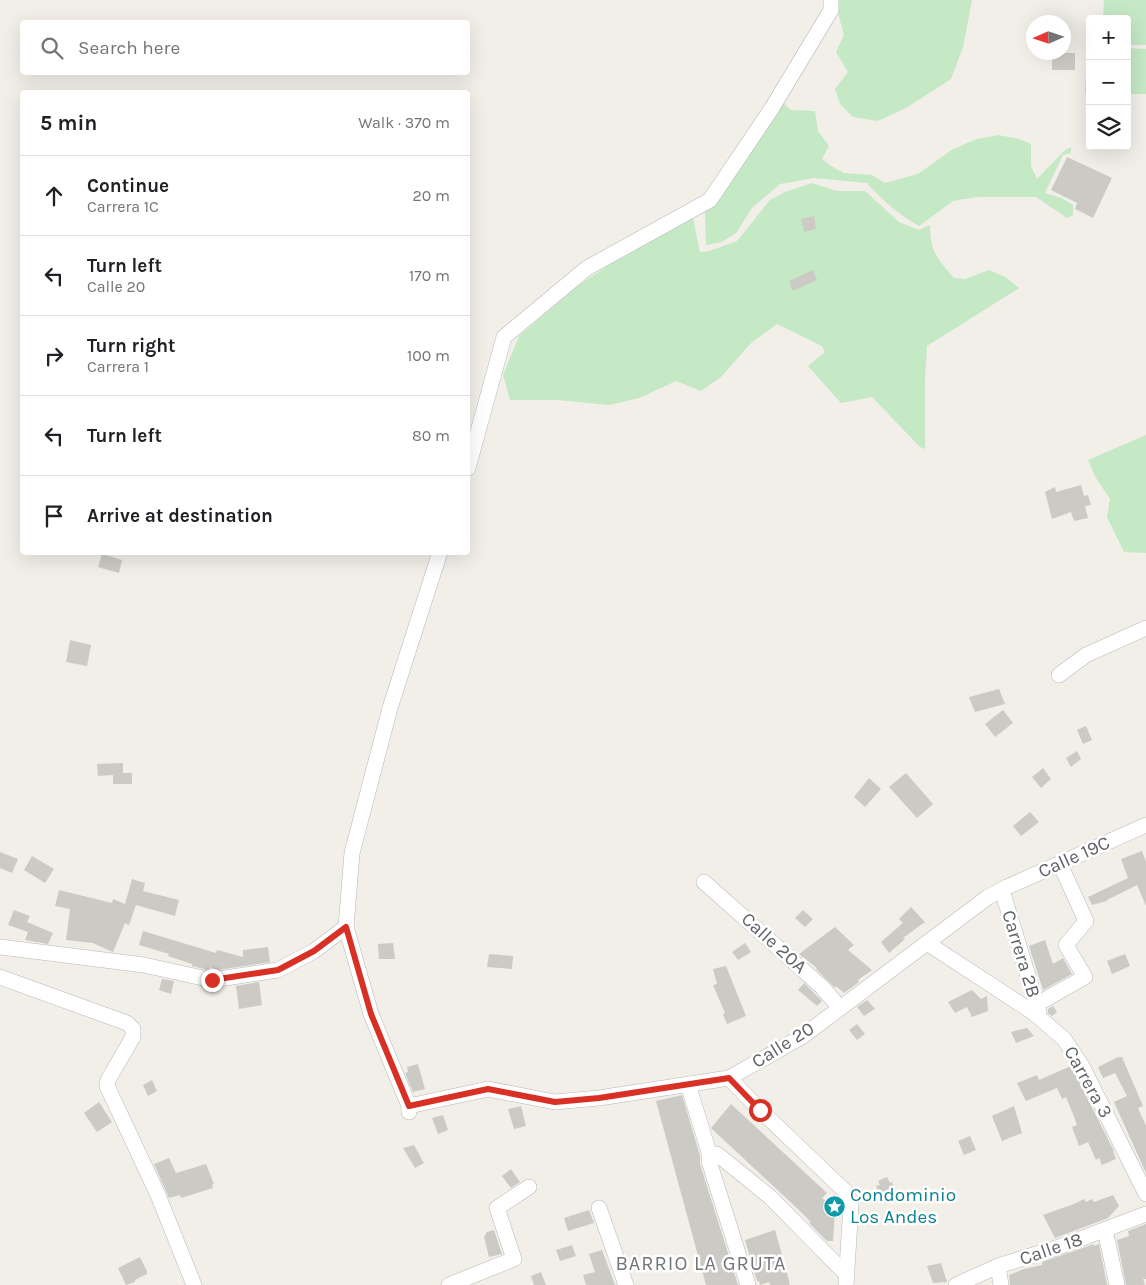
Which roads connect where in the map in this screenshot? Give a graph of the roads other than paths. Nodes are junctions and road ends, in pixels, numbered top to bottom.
1 (831, 0) edge
2 (470, 461) edge
3 (439, 555) edge
4 (1146, 628) edge
5 (1059, 674) dead end
6 (1146, 824) edge
7 (1060, 864) junction
8 (704, 882) dead end
9 (1002, 890) junction
10 (346, 927) junction
11 (927, 943) junction
12 (0, 947) edge
13 (0, 977) edge
14 (1036, 1004) junction
15 (840, 1008) junction
16 (1041, 1019) junction
17 (729, 1078) junction
18 (688, 1084) junction
19 (710, 1156) junction
20 (529, 1187) dead end
21 (1146, 1194) edge
22 (599, 1208) dead end
23 (1146, 1214) edge
24 (1105, 1230) junction
25 (998, 1266) junction
26 (846, 1280) edge
27 (464, 1283) edge
28 (194, 1285) edge
29 (449, 1285) edge
30 (626, 1285) edge
31 (748, 1285) edge
32 (956, 1285) edge
33 (1001, 1285) edge
34 (1117, 1285) edge

1 - 2 street
3 - 10 street
4 - 5 street
6 - 7 street, Calle 19C
7 - 9 street, Calle 19C
7 - 14 street
8 - 15 street, Calle 20A
9 - 11 street, Calle 20
9 - 14 street, Carrera 2B
10 - 12 street
10 - 18 street, Calle 20
11 - 15 street, Calle 20
11 - 16 street, Carrera 3
13 - 28 street
14 - 16 street, Carrera 2B
15 - 17 street, Calle 20
16 - 21 street, Carrera 3
17 - 18 street, Calle 20
17 - 26 street
18 - 19 street
19 - 26 street
19 - 31 street
20 - 27 street
22 - 30 street
23 - 24 street, Calle 18
24 - 25 street, Calle 18
24 - 34 street
25 - 32 street, Calle 18
25 - 33 street
27 - 29 street

